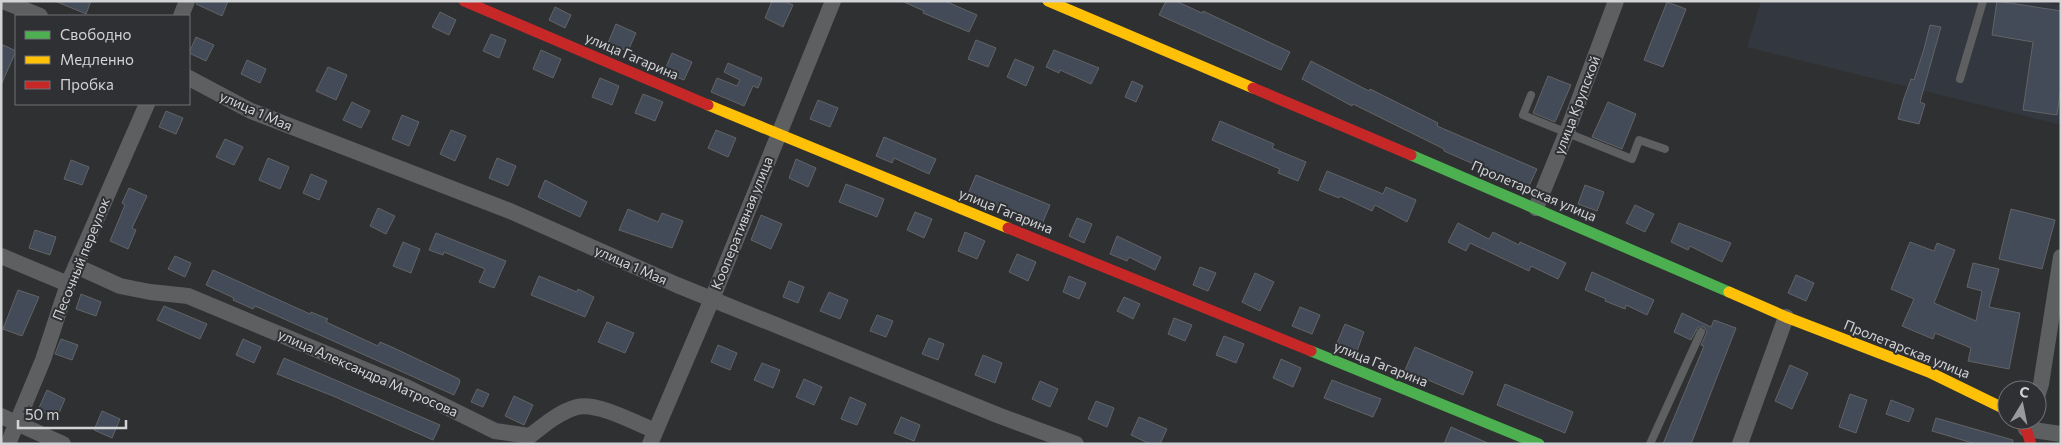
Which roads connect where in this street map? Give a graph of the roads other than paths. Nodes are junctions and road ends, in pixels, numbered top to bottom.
1 (3, 1) edge
2 (187, 1) edge
3 (464, 1) edge
4 (833, 1) edge
5 (1048, 1) edge
6 (1616, 1) edge
7 (1983, 1) edge
8 (38, 15) edge
9 (180, 15) edge
10 (190, 79) edge
11 (1960, 79) dead end
12 (1531, 95) dead end
13 (147, 105) edge
14 (1567, 132) junction
15 (778, 135) junction
16 (1665, 149) dead end
17 (1536, 208) junction
18 (1, 256) edge
19 (2061, 257) edge
20 (76, 266) junction
21 (68, 284) junction
22 (712, 299) junction
23 (1786, 317) junction
24 (1701, 332) dead end
25 (2042, 380) edge
26 (1997, 405) edge
27 (8, 419) edge
28 (2038, 430) edge
29 (2061, 434) edge
30 (653, 437) edge
31 (8, 444) edge
32 (63, 444) edge
33 (1076, 444) edge
34 (1539, 444) edge
35 (1650, 444) edge
36 (1740, 444) edge

1 - 8 street
2 - 9 street
3 - 15 street, улица Гагарина
4 - 15 street, Кооперативная улица
5 - 17 street, Пролетарская улица
6 - 14 street, улица Крупской
7 - 11 lane
10 - 22 street, улица 1 Мая
12 - 14 lane
13 - 20 street, Песочный переулок
14 - 16 lane
14 - 17 street, улица Крупской
15 - 22 street, Кооперативная улица
15 - 34 street, улица Гагарина
17 - 23 street, Пролетарская улица
18 - 21 street
19 - 25 street
20 - 21 street, Песочный переулок
20 - 30 street, улица Александра Матросова
21 - 27 street, Песочный переулок
22 - 30 street, Кооперативная улица
22 - 33 street, улица 1 Мая
23 - 26 street, Пролетарская улица
23 - 36 street
24 - 35 lane
27 - 31 street, Песочный переулок
27 - 32 street
28 - 29 street

